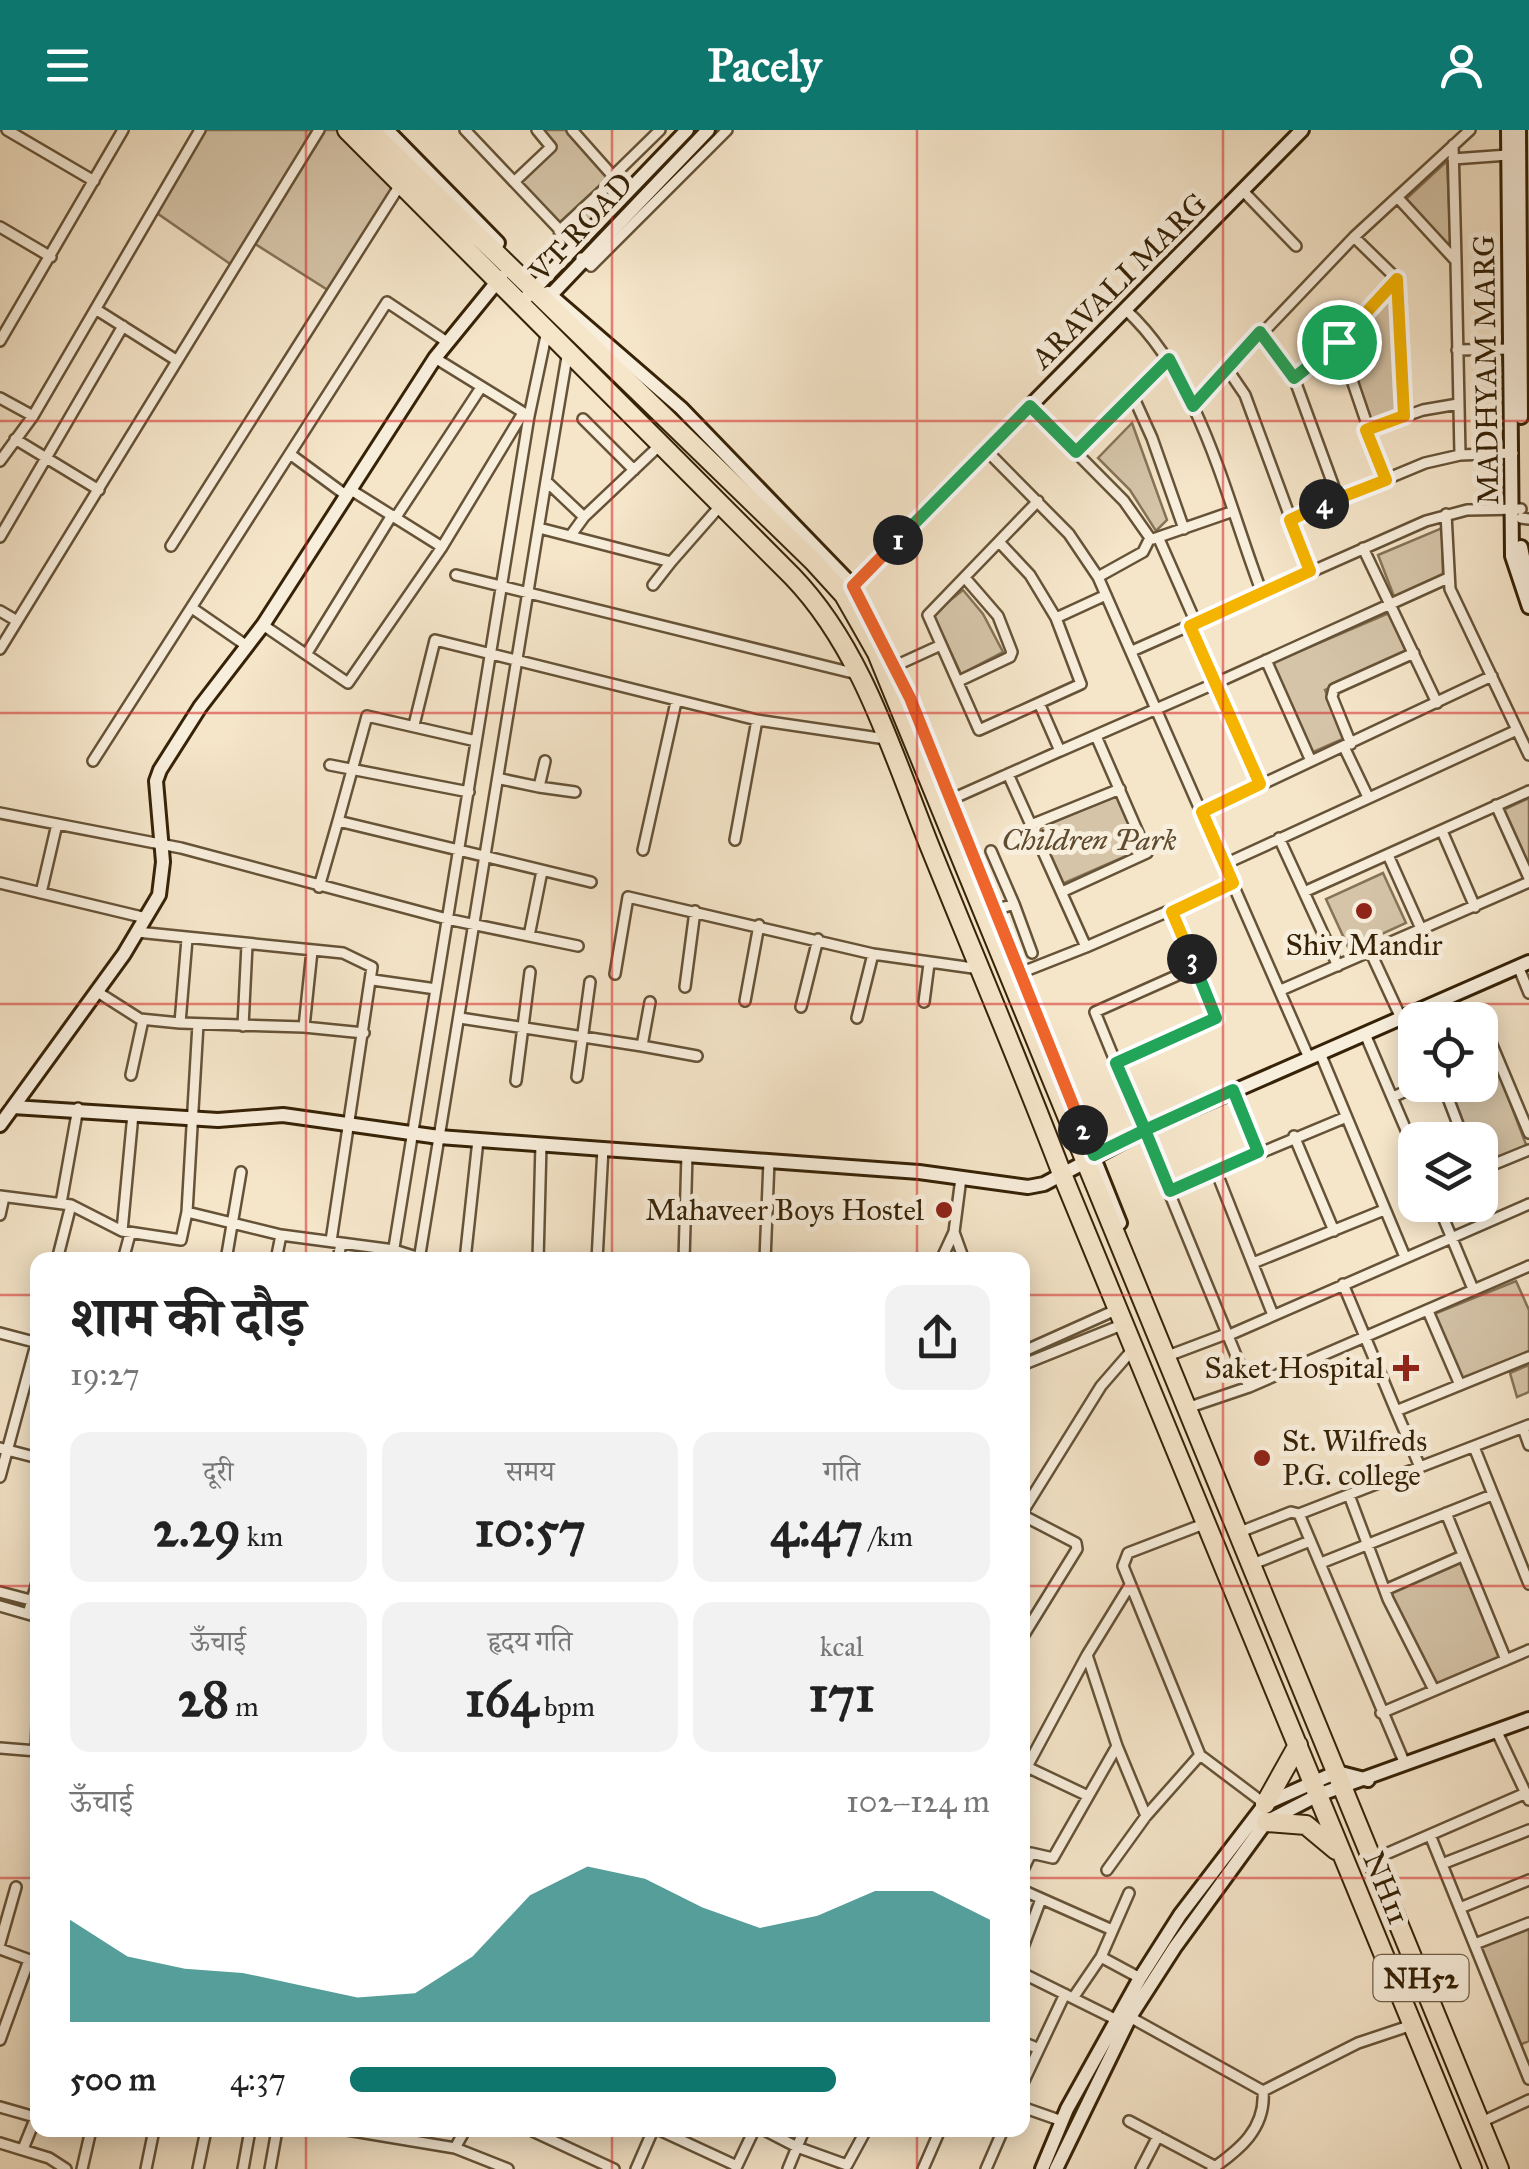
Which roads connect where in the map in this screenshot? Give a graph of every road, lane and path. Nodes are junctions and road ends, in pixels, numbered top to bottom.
1 (7, 130) edge
2 (123, 130) edge
3 (200, 130) edge
4 (319, 130) edge
5 (347, 130) edge
6 (370, 130) edge
7 (388, 130) edge
8 (464, 130) edge
9 (537, 130) edge
10 (660, 130) edge
11 (686, 130) edge
12 (708, 130) edge
13 (727, 130) edge
14 (1302, 130) edge
15 (1470, 130) edge
16 (1508, 130) edge
17 (1518, 130) edge
18 (575, 131) edge
19 (1453, 145) junction
20 (1508, 155) junction
21 (1453, 159) junction
22 (614, 178) junction
23 (94, 180) junction
24 (514, 182) junction
25 (401, 183) junction
26 (1242, 191) junction
27 (627, 192) junction
28 (1398, 199) junction
29 (0, 227) edge
30 (559, 231) junction
31 (1354, 237) junction
32 (1296, 246) dead end
33 (578, 252) junction
34 (51, 257) junction
35 (1456, 262) junction
36 (512, 267) junction
37 (1397, 279) junction
38 (1525, 279) edge
39 (496, 281) junction
40 (537, 298) junction
41 (97, 310) junction
42 (1126, 310) junction
43 (0, 314) edge
44 (14, 321) junction
45 (123, 326) junction
46 (548, 331) junction
47 (1260, 332) junction
48 (0, 342) edge
49 (446, 342) junction
50 (1339, 342) junction
51 (1511, 349) junction
52 (1458, 350) junction
53 (568, 351) junction
54 (435, 358) junction
55 (1169, 359) junction
56 (176, 360) junction
57 (1228, 370) junction
58 (1294, 378) junction
59 (480, 389) junction
60 (1132, 396) junction
61 (0, 398) edge
62 (1458, 404) junction
63 (1030, 406) junction
64 (1193, 406) junction
65 (526, 415) junction
66 (33, 416) junction
67 (1404, 416) junction
68 (583, 418) dead end
69 (1366, 430) junction
70 (15, 439) junction
71 (661, 444) junction
72 (986, 450) junction
73 (1076, 452) junction
74 (1513, 453) junction
75 (290, 454) junction
76 (1460, 455) junction
77 (49, 459) junction
78 (0, 461) edge
79 (634, 470) junction
80 (1386, 480) junction
81 (546, 481) junction
82 (100, 490) junction
83 (349, 493) junction
84 (1338, 498) junction
85 (1038, 501) junction
86 (722, 505) junction
87 (1231, 512) junction
88 (1446, 514) junction
89 (1520, 514) edge
90 (394, 516) junction
91 (584, 517) junction
92 (1290, 520) junction
93 (539, 528) junction
94 (1184, 530) junction
95 (571, 535) junction
96 (0, 538) edge
97 (1154, 539) junction
98 (1001, 544) junction
99 (170, 546) dead end
100 (442, 547) junction
101 (1363, 548) junction
102 (671, 562) junction
103 (1310, 571) junction
104 (456, 575) dead end
105 (1098, 577) junction
106 (1448, 578) junction
107 (966, 579) junction
108 (653, 585) dead end
109 (1529, 586) edge
110 (502, 587) junction
111 (848, 590) junction
112 (1262, 593) junction
113 (527, 594) junction
114 (1106, 596) junction
115 (1391, 604) junction
116 (1529, 607) edge
117 (192, 608) junction
118 (0, 611) edge
119 (1056, 618) junction
120 (18, 622) junction
121 (1193, 624) junction
122 (263, 625) junction
123 (942, 645) junction
124 (247, 646) junction
125 (0, 649) edge
126 (1132, 651) junction
127 (492, 652) junction
128 (1414, 652) junction
129 (307, 654) junction
130 (516, 659) junction
131 (1266, 660) junction
132 (895, 666) junction
133 (858, 674) junction
134 (1492, 676) junction
135 (959, 681) junction
136 (1216, 683) junction
137 (676, 702) junction
138 (1039, 703) junction
139 (1437, 703) junction
140 (1157, 710) junction
141 (757, 720) junction
142 (414, 725) junction
143 (1517, 730) junction
144 (1096, 736) junction
145 (886, 738) junction
146 (476, 741) junction
147 (1348, 745) junction
148 (1060, 751) junction
149 (1529, 755) edge
150 (92, 761) dead end
151 (545, 761) dead end
152 (1310, 761) junction
153 (330, 765) dead end
154 (354, 769) junction
155 (1008, 774) junction
156 (500, 780) junction
157 (1260, 784) junction
158 (539, 787) junction
159 (1120, 789) junction
160 (1529, 790) edge
161 (469, 792) junction
162 (575, 792) dead end
163 (1368, 798) junction
164 (952, 800) junction
165 (1496, 806) junction
166 (1202, 812) junction
167 (0, 813) edge
168 (338, 821) junction
169 (57, 824) junction
170 (1031, 826) junction
171 (1442, 831) junction
172 (1279, 838) junction
173 (734, 840) dead end
174 (161, 844) junction
175 (458, 850) junction
176 (642, 850) dead end
177 (990, 851) dead end
178 (1388, 855) junction
179 (488, 857) junction
180 (1225, 864) junction
181 (542, 870) junction
182 (1529, 880) edge
183 (591, 882) dead end
184 (1233, 883) junction
185 (0, 884) edge
186 (318, 887) junction
187 (1064, 891) junction
188 (1304, 892) junction
189 (41, 893) junction
190 (1014, 904) junction
191 (1475, 908) junction
192 (995, 910) junction
193 (695, 911) junction
194 (1172, 912) junction
195 (146, 918) junction
196 (447, 920) junction
197 (760, 925) junction
198 (476, 926) junction
199 (1422, 931) junction
200 (137, 932) junction
201 (530, 936) junction
202 (187, 939) junction
203 (818, 940) junction
204 (247, 945) junction
205 (578, 946) dead end
206 (1086, 948) junction
207 (1370, 951) junction
208 (312, 952) junction
209 (1032, 953) dead end
210 (873, 954) junction
211 (929, 964) junction
212 (1524, 964) edge
213 (1338, 966) junction
214 (1196, 967) junction
215 (980, 969) junction
216 (530, 972) dead end
217 (1020, 973) junction
218 (615, 974) dead end
219 (373, 980) junction
220 (590, 982) dead end
221 (685, 987) dead end
222 (436, 988) junction
223 (1280, 990) junction
224 (96, 992) junction
225 (1529, 993) edge
226 (746, 1001) dead end
227 (650, 1002) dead end
228 (924, 1002) dead end
229 (1437, 1002) edge
230 (801, 1007) dead end
231 (1398, 1012) edge
232 (460, 1018) junction
233 (857, 1018) dead end
234 (1398, 1019) edge
235 (144, 1020) junction
236 (180, 1023) junction
237 (198, 1024) junction
238 (242, 1026) junction
239 (522, 1027) junction
240 (304, 1028) junction
241 (364, 1033) junction
242 (1365, 1034) junction
243 (581, 1036) junction
244 (642, 1046) junction
245 (1315, 1055) junction
246 (696, 1056) dead end
247 (1498, 1059) edge
248 (1116, 1063) junction
249 (131, 1075) dead end
250 (577, 1077) dead end
251 (516, 1081) dead end
252 (1233, 1090) junction
253 (1398, 1095) edge
254 (1393, 1097) junction
255 (1529, 1101) edge
256 (7, 1105) edge
257 (1518, 1106) junction
258 (78, 1108) junction
259 (133, 1114) junction
260 (1344, 1118) junction
261 (194, 1119) junction
262 (1403, 1122) edge
263 (0, 1125) edge
264 (350, 1125) junction
265 (1145, 1130) junction
266 (1529, 1133) edge
267 (411, 1134) junction
268 (1294, 1136) junction
269 (439, 1137) junction
270 (478, 1140) junction
271 (541, 1144) junction
272 (603, 1148) junction
273 (1529, 1150) edge
274 (1258, 1152) junction
275 (687, 1154) junction
276 (1089, 1158) junction
277 (769, 1161) junction
278 (1498, 1163) edge
279 (1216, 1171) junction
280 (240, 1172) dead end
281 (1062, 1174) junction
282 (961, 1178) junction
283 (1170, 1191) junction
284 (2, 1197) edge
285 (66, 1204) junction
286 (1529, 1204) edge
287 (1384, 1210) junction
288 (186, 1212) junction
289 (0, 1215) edge
290 (232, 1222) junction
291 (1445, 1222) edge
292 (1334, 1231) junction
293 (126, 1232) junction
294 (954, 1232) junction
295 (281, 1235) junction
296 (1451, 1236) junction
297 (336, 1242) junction
298 (58, 1252) edge
299 (124, 1252) edge
300 (227, 1252) edge
301 (278, 1252) edge
302 (337, 1252) edge
303 (380, 1252) edge
304 (393, 1252) edge
305 (423, 1252) edge
306 (466, 1252) edge
307 (538, 1252) edge
308 (596, 1252) edge
309 (684, 1252) edge
310 (765, 1252) edge
311 (945, 1252) edge
312 (961, 1252) edge
313 (1404, 1257) junction
314 (1254, 1264) junction
315 (1529, 1266) edge
316 (1343, 1284) junction
317 (1473, 1289) junction
318 (1428, 1311) junction
319 (1273, 1315) junction
320 (1121, 1317) junction
321 (0, 1333) edge
322 (1226, 1335) junction
323 (1364, 1338) junction
324 (30, 1339) edge
325 (1134, 1348) junction
326 (1030, 1349) edge
327 (1173, 1354) junction
328 (1529, 1357) edge
329 (1030, 1362) edge
330 (30, 1363) edge
331 (1460, 1385) junction
332 (1250, 1388) junction
333 (1191, 1408) junction
334 (1396, 1411) junction
335 (1526, 1427) edge
336 (1529, 1445) edge
337 (1474, 1447) junction
338 (3, 1449) edge
339 (30, 1456) edge
340 (1420, 1467) junction
341 (0, 1477) edge
342 (1348, 1495) junction
343 (1492, 1495) junction
344 (1030, 1503) edge
345 (1446, 1513) junction
346 (1299, 1514) junction
347 (1030, 1519) edge
348 (1209, 1522) junction
349 (1245, 1530) junction
350 (1310, 1542) junction
351 (1368, 1547) junction
352 (1460, 1558) junction
353 (1258, 1562) junction
354 (1321, 1562) junction
355 (1529, 1584) edge
356 (1130, 1585) junction
357 (1384, 1590) junction
358 (0, 1592) edge
359 (30, 1600) edge
360 (0, 1606) edge
361 (30, 1614) edge
362 (1030, 1625) edge
363 (1529, 1650) edge
364 (1086, 1654) junction
365 (1506, 1660) junction
366 (1434, 1690) junction
367 (1381, 1713) junction
368 (1529, 1719) edge
369 (1496, 1730) junction
370 (1298, 1745) junction
371 (1117, 1746) junction
372 (0, 1748) edge
373 (30, 1750) edge
374 (1200, 1755) junction
375 (1030, 1762) edge
376 (1406, 1764) junction
377 (1030, 1774) edge
378 (1343, 1779) junction
379 (1315, 1789) junction
380 (1086, 1795) junction
381 (1528, 1797) edge
382 (1265, 1813) junction
383 (1146, 1816) junction
384 (1529, 1830) edge
385 (1430, 1835) junction
386 (1030, 1855) edge
387 (1343, 1857) junction
388 (1379, 1857) junction
389 (1442, 1864) junction
390 (1108, 1870) dead end
391 (1529, 1880) edge
392 (16, 1887) dead end
393 (1129, 1893) dead end
394 (1030, 1894) edge
395 (1041, 1899) junction
396 (1460, 1908) junction
397 (1529, 1923) edge
398 (1030, 1929) edge
399 (1110, 1929) junction
400 (1476, 1944) junction
401 (0, 1946) edge
402 (1101, 1957) junction
403 (30, 1960) edge
404 (30, 1968) edge
405 (1030, 1977) edge
406 (1140, 1978) junction
407 (1069, 1996) junction
408 (1123, 2016) junction
409 (1412, 2024) junction
410 (0, 2040) edge
411 (1529, 2041) edge
412 (1030, 2045) edge
413 (1517, 2046) junction
414 (1038, 2048) junction
415 (1030, 2066) edge
416 (1529, 2078) edge
417 (1263, 2091) junction
418 (1529, 2100) edge
419 (0, 2107) edge
420 (1030, 2109) edge
421 (30, 2113) edge
422 (1064, 2115) junction
423 (1082, 2115) junction
424 (1488, 2120) junction
425 (1130, 2121) dead end
426 (30, 2130) edge
427 (1158, 2136) junction
428 (89, 2137) edge
429 (153, 2137) edge
430 (205, 2137) edge
431 (249, 2137) edge
432 (277, 2137) edge
433 (389, 2137) edge
434 (461, 2137) edge
435 (545, 2137) edge
436 (555, 2137) edge
437 (652, 2137) edge
438 (671, 2137) edge
439 (751, 2137) edge
440 (778, 2137) edge
441 (801, 2137) edge
442 (863, 2137) edge
443 (937, 2137) edge
444 (1000, 2137) edge
445 (553, 2141) junction
446 (0, 2144) edge
447 (797, 2147) junction
448 (455, 2148) junction
449 (23, 2149) junction
450 (852, 2167) edge
451 (736, 2168) edge
452 (1213, 2168) edge
453 (66, 2169) edge
454 (82, 2169) edge
455 (146, 2169) edge
456 (198, 2169) edge
457 (243, 2169) edge
458 (270, 2169) edge
459 (508, 2169) edge
460 (614, 2169) edge
461 (636, 2169) edge
462 (788, 2169) edge
463 (923, 2169) edge
464 (986, 2169) edge
465 (1042, 2169) edge
466 (1056, 2169) edge
467 (1142, 2169) edge
468 (1472, 2169) edge
469 (1499, 2169) edge
470 (1507, 2169) edge

1 - 23 street
2 - 23 street
3 - 41 street
4 - 56 street
5 - 25 highway, NH52
6 - 36 highway, NH52
7 - 40 street
8 - 24 street
9 - 24 street
10 - 22 street
11 - 27 street, VT ROAD
12 - 33 street, VT ROAD
13 - 33 street
14 - 26 street, ARAVALI MARG
15 - 19 street
16 - 20 street, MADHYAM MARG
17 - 38 street, MADHYAM MARG
18 - 22 street
19 - 21 street
19 - 28 street
20 - 21 street
20 - 51 street, MADHYAM MARG
21 - 35 street
22 - 27 street
22 - 30 street
23 - 34 street
24 - 30 street
25 - 39 highway, NH52
25 - 99 street
26 - 32 street
26 - 42 street, ARAVALI MARG
27 - 33 street, VT ROAD
28 - 31 street
28 - 35 street
29 - 34 street
30 - 33 street
31 - 37 street
31 - 47 street
33 - 40 street, VT ROAD
34 - 44 street
35 - 52 street
36 - 39 street
36 - 40 highway, NH52
37 - 50 street
37 - 67 street
38 - 89 street, MADHYAM MARG
39 - 40 highway, NH52
39 - 49 street
40 - 46 highway, NH52
40 - 111 highway, NH52
41 - 45 street
41 - 66 street
42 - 55 street
42 - 63 street, ARAVALI MARG
43 - 44 street
44 - 48 street
45 - 56 street
45 - 77 street
46 - 53 highway, NH52
46 - 65 street
47 - 57 street
47 - 58 street
49 - 54 street
49 - 75 street
50 - 58 street
50 - 69 street
51 - 52 street
51 - 74 street, MADHYAM MARG
52 - 62 street
53 - 71 highway, NH52
53 - 81 street
54 - 59 street
54 - 83 street
55 - 60 street
55 - 64 street
56 - 82 street
57 - 64 street
57 - 92 street
58 - 84 street
59 - 65 street
59 - 90 street
60 - 73 street
60 - 94 street
61 - 66 street
62 - 67 street
62 - 76 street
63 - 72 street, ARAVALI MARG
63 - 73 street
64 - 87 street
65 - 100 street
65 - 110 street
66 - 70 street
67 - 69 street
68 - 79 street
69 - 80 street
70 - 77 street
70 - 78 street
71 - 79 street
71 - 86 highway, NH52
72 - 85 street
72 - 111 street, ARAVALI MARG
73 - 97 street
74 - 76 street
74 - 89 street, MADHYAM MARG
75 - 83 street
75 - 117 street
76 - 80 street
77 - 82 street
77 - 96 street
79 - 91 street
80 - 84 street
81 - 91 street
81 - 93 street
82 - 120 street
83 - 90 street
83 - 122 street
84 - 92 street
85 - 98 street
85 - 105 street
86 - 102 street
86 - 133 highway, NH52
87 - 94 street
87 - 112 street
88 - 89 street
88 - 101 street
88 - 106 street
89 - 109 street, MADHYAM MARG
89 - 116 street, MADHYAM MARG
90 - 100 street
90 - 129 street
91 - 95 street
92 - 103 street
93 - 95 street
93 - 113 street
94 - 97 street
95 - 102 street
97 - 105 street
97 - 121 street
98 - 107 street
98 - 119 street
100 - 129 street
101 - 103 street
101 - 115 street
102 - 108 street
103 - 112 street
104 - 110 street
105 - 114 street
106 - 115 street
106 - 134 street
107 - 123 street
107 - 135 street
110 - 113 street
110 - 127 street
111 - 132 street
111 - 276 highway, NH52
112 - 121 street
113 - 130 street
113 - 133 street
114 - 119 street
114 - 126 street
115 - 128 street
115 - 131 street
117 - 124 street
117 - 150 street
118 - 120 street
119 - 138 street
120 - 125 street
121 - 126 street
121 - 136 street
122 - 124 street
122 - 129 street
123 - 132 street
123 - 135 street
124 - 174 street
126 - 140 street
127 - 130 street
127 - 142 street
127 - 146 street
128 - 139 street
128 - 147 street
130 - 137 street
130 - 156 street
131 - 136 street
131 - 152 street
132 - 164 street
133 - 145 highway, NH52
134 - 139 street
134 - 143 street
135 - 138 street
136 - 140 street
136 - 157 street
137 - 141 street
137 - 176 street
138 - 148 street
139 - 147 street
140 - 144 street
140 - 166 street
141 - 145 street
141 - 173 street
142 - 146 street
142 - 154 street
143 - 149 street
143 - 163 street
144 - 148 street
144 - 159 street
145 - 215 highway, NH52
146 - 161 street
147 - 152 street
147 - 163 street
148 - 155 street
151 - 158 street
152 - 157 street
153 - 154 street
154 - 161 street
154 - 168 street
155 - 164 street
155 - 170 street
156 - 158 street
156 - 179 street
157 - 166 street
158 - 162 street
159 - 170 street
159 - 187 street
160 - 165 street
161 - 175 street
163 - 172 street
164 - 192 street
165 - 171 street
165 - 182 street
166 - 180 street
167 - 169 street
168 - 175 street
168 - 186 street
169 - 174 street
169 - 189 street
170 - 187 street
171 - 178 street
171 - 191 street
172 - 180 street
172 - 188 street
174 - 186 street
174 - 195 street
175 - 179 street
175 - 196 street
177 - 190 street
178 - 188 street
178 - 199 street
179 - 181 street
179 - 198 street
180 - 184 street
181 - 183 street
181 - 201 street
182 - 191 street
184 - 194 street
184 - 223 street
185 - 189 street
186 - 196 street
187 - 206 street
188 - 213 street
189 - 195 street
190 - 192 street
190 - 209 street
191 - 199 street
192 - 217 street
193 - 197 street
193 - 218 street
193 - 221 street
194 - 206 street
194 - 214 street
195 - 200 street
196 - 198 street
196 - 222 street
197 - 203 street
197 - 226 street
198 - 201 street
198 - 232 street
199 - 207 street
200 - 202 street
200 - 224 street
201 - 205 street
202 - 204 street
202 - 236 street
203 - 210 street
203 - 230 street
204 - 208 street
204 - 238 street
206 - 217 street
207 - 213 street
207 - 231 street
208 - 219 street
208 - 240 street
210 - 211 street
210 - 233 street
211 - 215 street
211 - 228 street
212 - 225 street
212 - 229 street
213 - 223 street
214 - 248 street
214 - 248 street
215 - 281 highway, NH52
216 - 239 street
217 - 276 street
219 - 222 street
219 - 241 street
220 - 243 street
222 - 267 street
223 - 245 street
224 - 235 street
224 - 256 street
227 - 244 street
232 - 239 street
232 - 269 street
234 - 242 street
235 - 236 street
235 - 249 street
236 - 237 street
237 - 238 street
237 - 261 street
238 - 240 street
239 - 243 street
239 - 251 street
240 - 241 street
241 - 264 street
242 - 245 street
242 - 254 street
243 - 244 street
243 - 250 street
244 - 246 street
245 - 252 street
245 - 260 street
247 - 257 street
248 - 265 street
252 - 265 street
252 - 274 street
253 - 254 street
254 - 262 street
255 - 257 street
256 - 258 street
256 - 263 street
257 - 266 street
258 - 259 street
258 - 285 street
259 - 261 street
259 - 293 street
260 - 268 street
260 - 287 street
261 - 264 street
261 - 288 street
264 - 267 street
264 - 297 street
265 - 276 street
265 - 283 street
267 - 269 street
267 - 304 street
268 - 274 street
268 - 292 street
269 - 270 street
269 - 305 street
270 - 271 street
270 - 306 street
271 - 272 street
271 - 307 street
272 - 275 street
272 - 308 street
273 - 278 street
274 - 279 street
275 - 277 street
275 - 309 street
276 - 281 street
276 - 327 street
276 - 333 highway, NH52
277 - 282 street
277 - 310 street
279 - 283 street
279 - 314 street
280 - 290 street
281 - 282 street
281 - 320 highway, NH52
282 - 294 street
283 - 322 street
284 - 285 street
284 - 289 street
285 - 293 street
285 - 298 street
286 - 296 street
287 - 292 street
287 - 313 street
288 - 290 street
288 - 293 street
290 - 295 street
290 - 300 street
291 - 296 street
292 - 314 street
293 - 299 street
294 - 311 street
294 - 312 street
295 - 297 street
295 - 301 street
296 - 313 street
296 - 317 street
297 - 302 street
297 - 303 street
313 - 316 street
314 - 319 street
315 - 317 street
316 - 319 street
316 - 323 street
317 - 318 street
318 - 323 street
318 - 331 street
319 - 322 street
320 - 325 highway, NH52
320 - 326 street
320 - 329 street
321 - 324 street
322 - 327 street
322 - 332 street
323 - 332 street
323 - 334 street
325 - 344 street
325 - 348 highway, NH52
327 - 333 street
328 - 331 street
330 - 338 street
331 - 334 street
332 - 333 street
333 - 349 street
333 - 378 highway, NH52
334 - 340 street
335 - 336 street
335 - 337 street
337 - 340 street
337 - 343 street
338 - 339 street
338 - 341 street
340 - 342 street
342 - 346 street
342 - 351 street
343 - 345 street
343 - 355 street
345 - 351 street
345 - 352 street
346 - 349 street
346 - 350 street
347 - 362 street
348 - 356 street
348 - 370 highway, NH52
349 - 353 street
350 - 353 street
350 - 354 street
351 - 354 street
351 - 357 street
352 - 357 street
352 - 365 street
353 - 378 street
354 - 367 street
356 - 364 street
356 - 374 street
357 - 366 street
358 - 359 street
360 - 361 street
363 - 365 street
364 - 371 street
364 - 375 street
365 - 366 street
366 - 367 street
367 - 376 street
368 - 369 street
369 - 376 street
369 - 381 street
370 - 379 highway, NH52
370 - 382 highway
371 - 380 street
371 - 383 street
372 - 373 street
374 - 382 street
374 - 383 street
376 - 378 street
377 - 380 street
378 - 379 street
378 - 388 street
378 - 469 highway, NH52
379 - 382 street
379 - 387 highway, NH11 / NH52
380 - 386 street
381 - 385 street
382 - 387 highway
382 - 406 street
382 - 408 street
383 - 390 street
384 - 389 street
385 - 388 street
385 - 389 street
387 - 409 highway, NH11 / NH52
388 - 424 street
389 - 396 street
391 - 396 street
392 - 401 street
393 - 399 street
394 - 395 street
395 - 398 street
395 - 399 street
396 - 400 street
397 - 400 street
399 - 402 street
400 - 413 street
401 - 403 street
402 - 406 street
402 - 407 street
404 - 410 street
405 - 407 street
406 - 408 street
407 - 408 street
407 - 414 street
408 - 417 street
408 - 422 street
408 - 423 street
409 - 417 street
409 - 468 highway, NH11 / NH52
411 - 413 street
412 - 414 street
413 - 416 street
414 - 415 street
417 - 452 street
418 - 424 street
419 - 421 street
420 - 422 street
422 - 423 street
422 - 465 street
423 - 466 street
424 - 470 street
425 - 427 street
426 - 449 street
427 - 452 street
427 - 467 street
428 - 454 street
429 - 455 street
430 - 456 street
431 - 457 street
432 - 458 street
433 - 448 street
434 - 448 street
435 - 445 street
436 - 445 street
437 - 461 street
438 - 451 street
439 - 451 street
440 - 447 street
441 - 447 street
442 - 450 street
443 - 463 street
444 - 464 street
445 - 460 street
446 - 449 street
447 - 450 street
447 - 462 street
448 - 459 street
449 - 453 street

